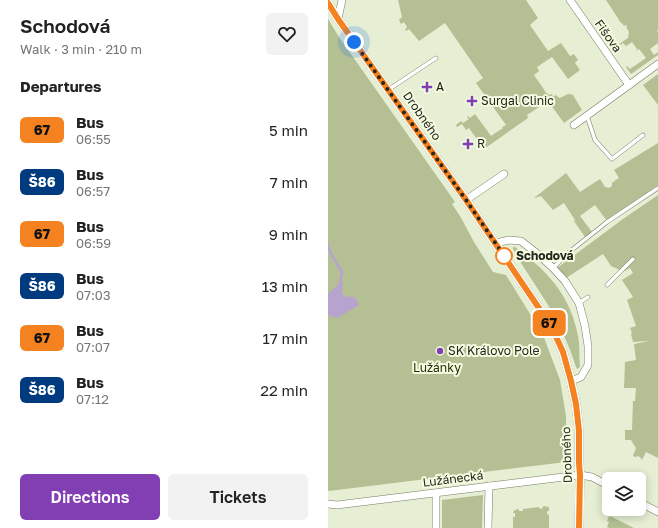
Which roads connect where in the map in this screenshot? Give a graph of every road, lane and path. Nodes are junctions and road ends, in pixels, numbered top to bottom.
1 (342, 0) edge
2 (570, 0) edge
3 (328, 3) edge
4 (338, 19) junction
5 (436, 58) dead end
6 (658, 64) edge
7 (628, 85) junction
8 (388, 90) junction
9 (587, 116) junction
10 (574, 125) dead end
11 (643, 136) dead end
12 (504, 174) dead end
13 (658, 188) edge
14 (466, 200) junction
15 (496, 243) junction
16 (633, 260) dead end
17 (553, 268) junction
18 (607, 285) dead end
19 (588, 297) dead end
20 (579, 303) junction
21 (571, 381) junction
22 (580, 475) junction
23 (602, 482) edge
24 (489, 486) junction
25 (436, 493) junction
26 (328, 504) edge
27 (646, 506) edge
28 (658, 512) edge
29 (436, 528) edge
30 (488, 528) edge
31 (580, 528) edge

1 - 4 street
2 - 7 street, Fišova
3 - 4 street, Drobného
4 - 8 street, Drobného
5 - 8 lane
6 - 7 street
7 - 9 street
8 - 14 street, Drobného
9 - 10 street
9 - 11 lane
12 - 14 street
13 - 17 lane
14 - 15 street, Drobného
15 - 17 street
15 - 21 street, Drobného
16 - 18 lane
17 - 20 street
19 - 20 lane
20 - 21 street
21 - 22 street, Drobného
22 - 23 street
22 - 24 street, Lužánecká
22 - 31 street, Drobného
24 - 25 street, Lužánecká
24 - 30 street
25 - 26 street, Lužánecká
25 - 29 street
27 - 28 street

